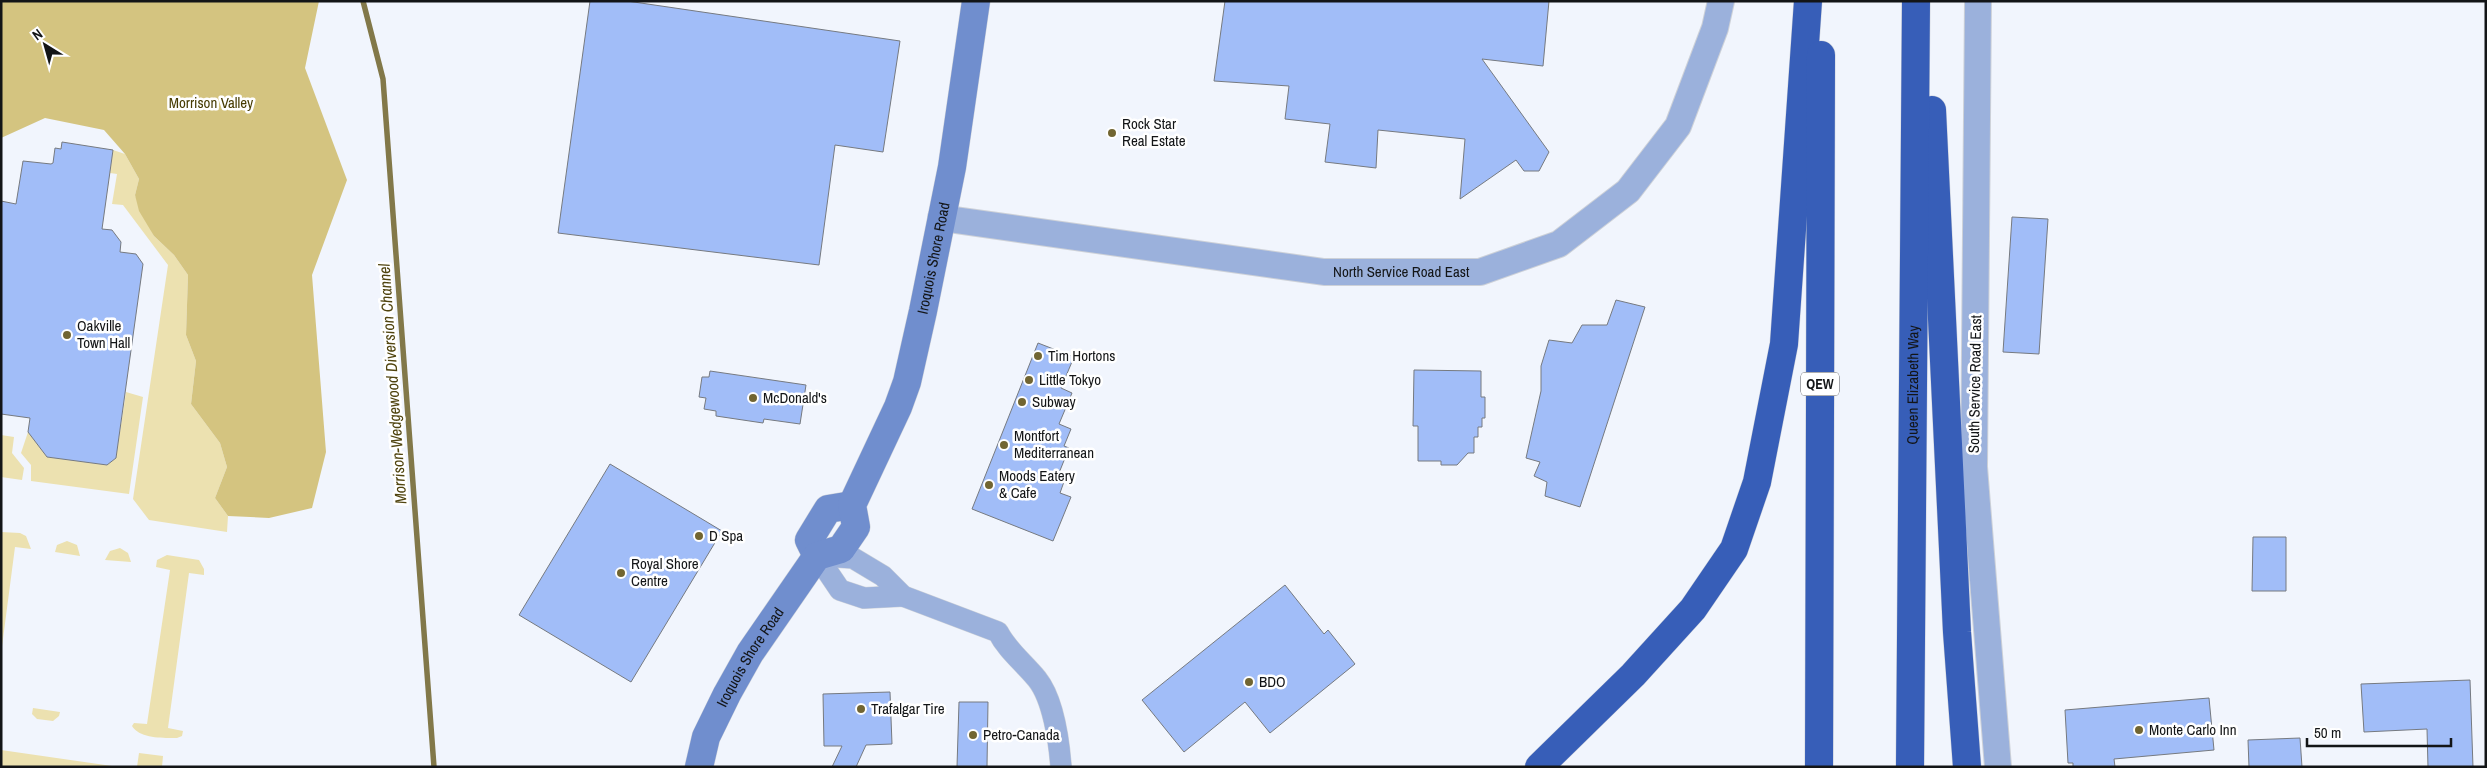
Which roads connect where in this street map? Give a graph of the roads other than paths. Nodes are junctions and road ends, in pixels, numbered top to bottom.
1 (976, 1) edge
2 (1722, 1) edge
3 (1808, 1) edge
4 (1821, 1) edge
5 (1978, 1) edge
6 (1916, 11) edge
7 (941, 218) junction
8 (817, 556) junction
9 (903, 596) junction
10 (699, 767) edge
11 (1061, 767) edge
12 (1539, 767) edge
13 (1819, 767) edge
14 (1910, 767) edge
15 (1967, 767) edge
16 (1998, 767) edge

1 - 7 main road, Iroquois Shore Road
2 - 7 street, North Service Road East
3 - 12 highway
4 - 13 highway, QEW
5 - 16 street, South Service Road East
6 - 14 highway, Queen Elizabeth Way
6 - 15 highway
7 - 8 main road, Iroquois Shore Road
8 - 9 street
8 - 9 street
8 - 10 main road, Iroquois Shore Road
9 - 11 street

